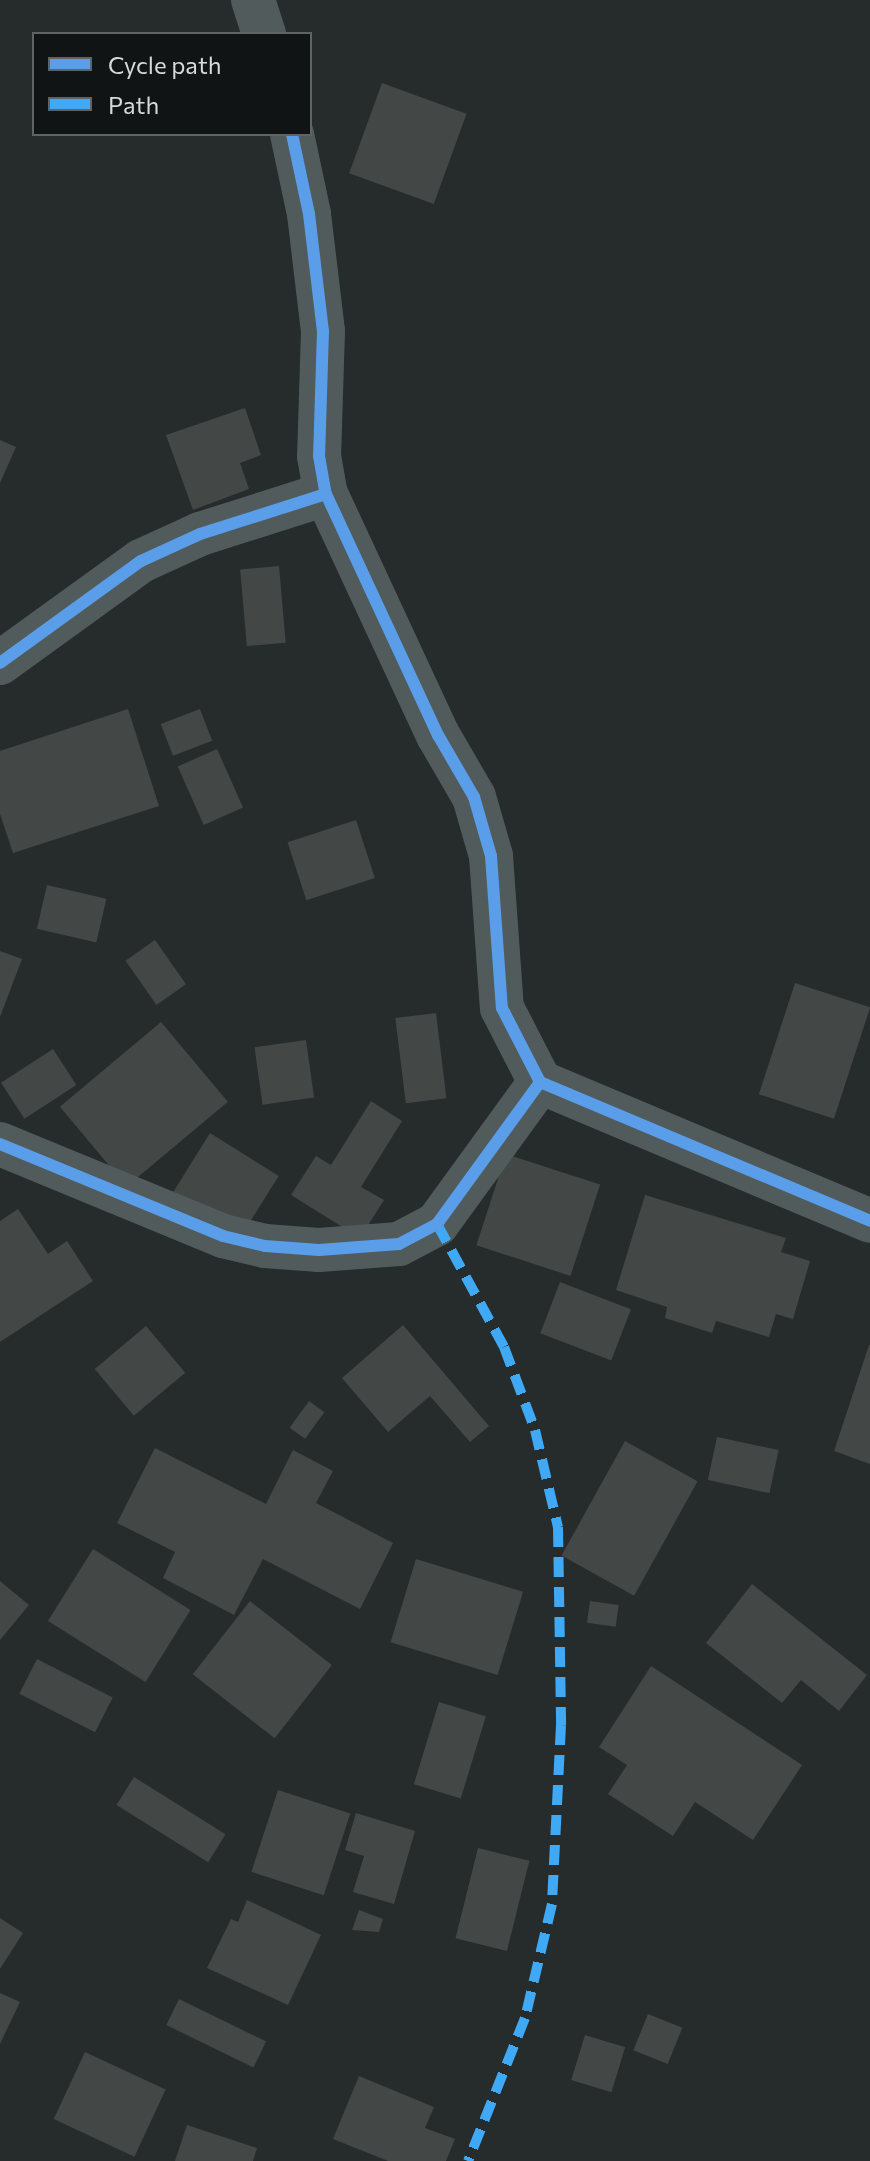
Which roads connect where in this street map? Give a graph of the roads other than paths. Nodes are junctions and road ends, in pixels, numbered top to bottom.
1 (253, 0) edge
2 (263, 32) edge
3 (292, 136) edge
4 (326, 494) junction
5 (0, 663) edge
6 (540, 1082) junction
7 (0, 1144) edge
8 (870, 1221) edge

1 - 2 street
3 - 4 street
4 - 5 street
4 - 6 street
6 - 7 street
6 - 8 street

